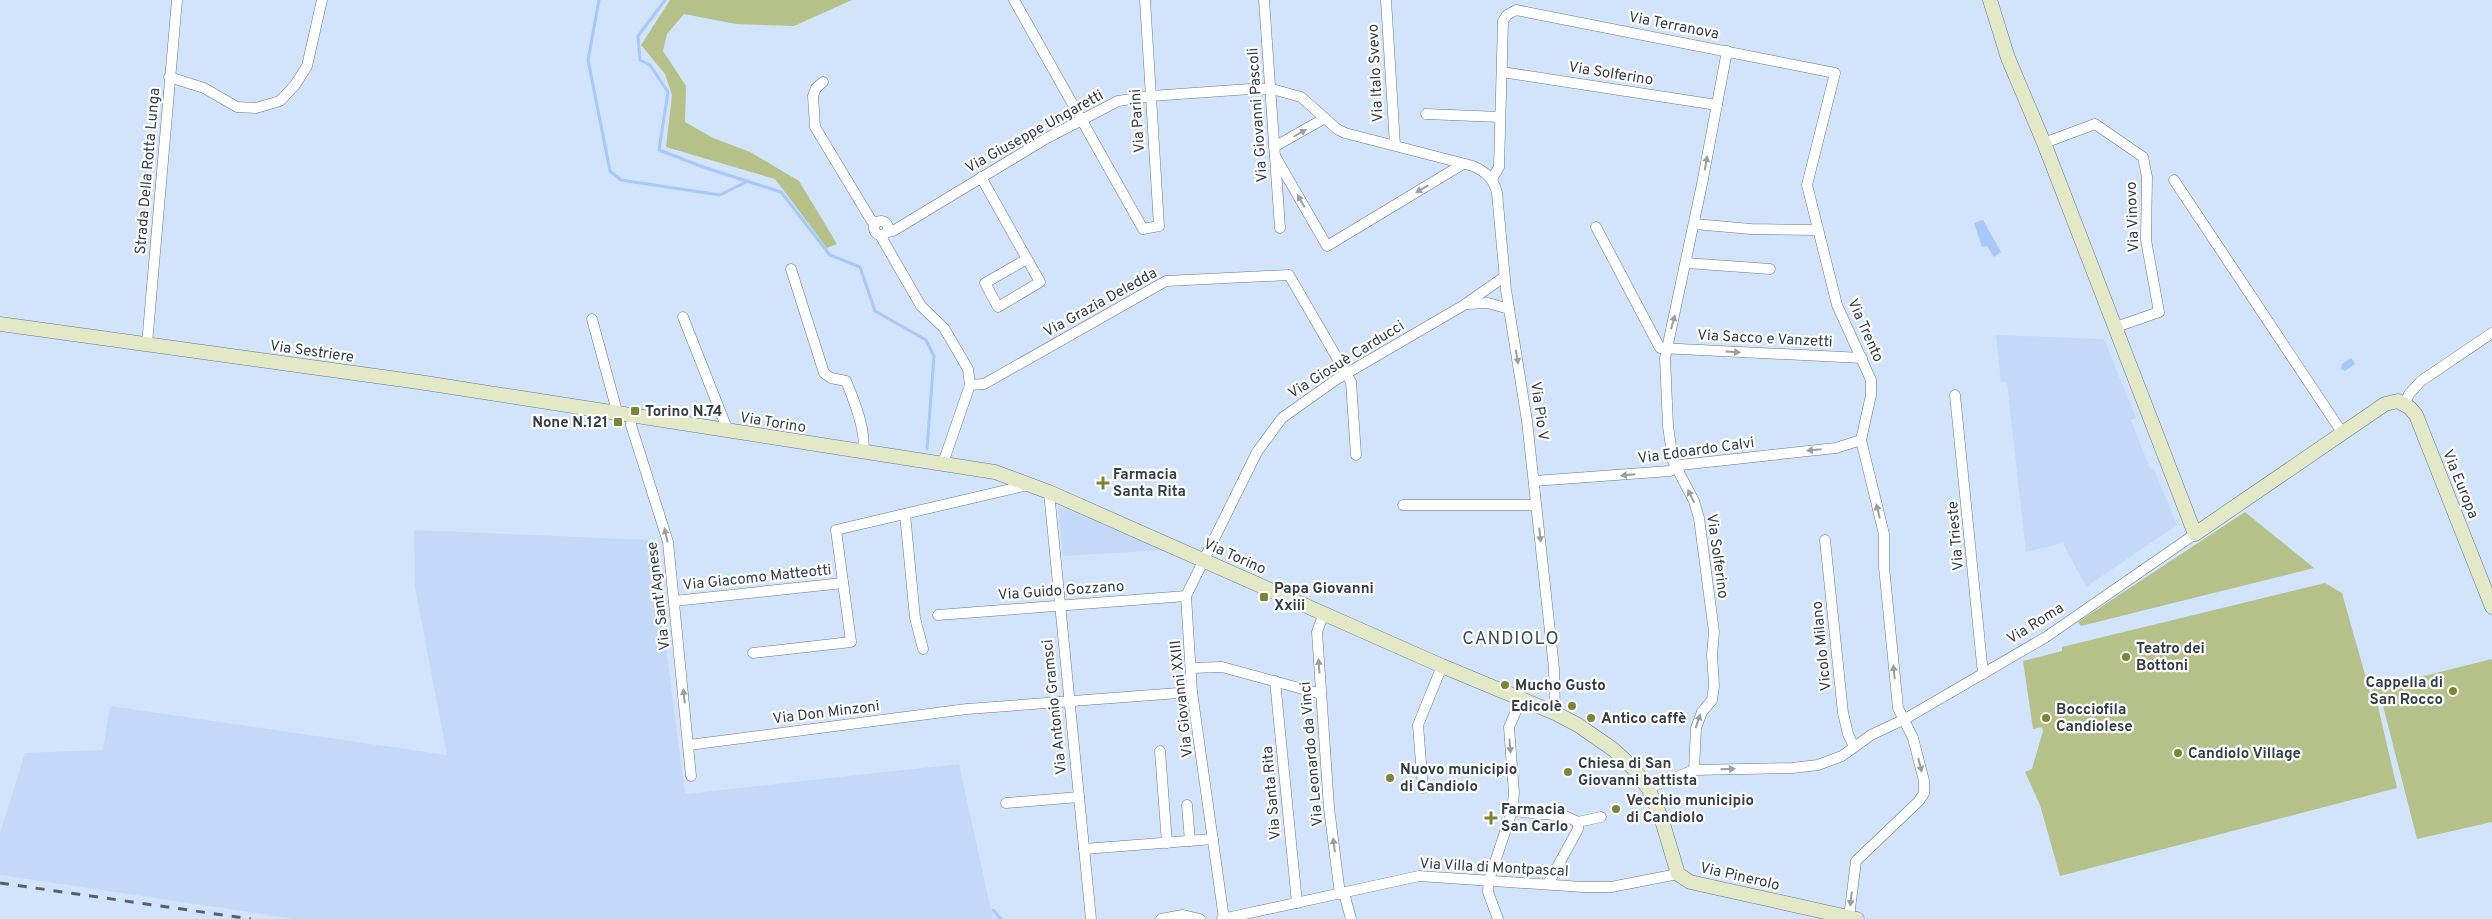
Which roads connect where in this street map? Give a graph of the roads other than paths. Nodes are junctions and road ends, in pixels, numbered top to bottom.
1 (177, 0) edge
2 (322, 0) edge
3 (1014, 0) edge
4 (1145, 0) edge
5 (1264, 0) edge
6 (1386, 0) edge
7 (1990, 0) edge
8 (1727, 51) junction
9 (1502, 72) junction
10 (1835, 73) joint
11 (169, 78) junction
12 (824, 82) dead end
13 (1270, 89) junction
14 (1151, 96) junction
15 (1717, 105) junction
16 (1426, 114) dead end
17 (1500, 116) junction
18 (1326, 118) junction
19 (1082, 120) junction
20 (2044, 143) junction
21 (1395, 145) junction
22 (1274, 152) junction
23 (1463, 164) junction
24 (981, 177) junction
25 (1492, 179) junction
26 (2174, 180) dead end
27 (1694, 224) junction
28 (1596, 227) dead end
29 (1280, 228) dead end
30 (884, 230) junction
31 (1818, 230) junction
32 (1026, 258) junction
33 (1686, 263) junction
34 (792, 269) dead end
35 (1770, 269) dead end
36 (1504, 277) junction
37 (1464, 305) junction
38 (1509, 308) junction
39 (683, 317) dead end
40 (592, 319) dead end
41 (0, 324) edge
42 (2116, 327) junction
43 (2492, 333) edge
44 (147, 344) junction
45 (1666, 348) junction
46 (1862, 358) junction
47 (1347, 373) junction
48 (970, 385) junction
49 (1955, 394) dead end
50 (2405, 404) junction
51 (625, 416) junction
52 (728, 431) junction
53 (2342, 434) junction
54 (1861, 440) junction
55 (863, 452) junction
56 (1356, 455) dead end
57 (944, 463) junction
58 (1676, 468) junction
59 (1534, 481) junction
60 (1028, 485) junction
61 (1049, 492) junction
62 (1536, 504) junction
63 (1403, 505) dead end
64 (905, 514) junction
65 (2195, 534) junction
66 (1825, 540) dead end
67 (1205, 560) junction
68 (843, 583) junction
69 (1186, 596) junction
70 (674, 601) junction
71 (1059, 605) junction
72 (2492, 607) edge
73 (1324, 613) junction
74 (938, 615) dead end
75 (923, 649) dead end
76 (753, 653) dead end
77 (1442, 666) junction
78 (1191, 668) junction
79 (1983, 674) junction
80 (1275, 680) junction
81 (1192, 692) junction
82 (1321, 694) junction
83 (1069, 700) junction
84 (1521, 700) junction
85 (1555, 713) junction
86 (1905, 719) junction
87 (689, 745) junction
88 (1854, 747) junction
89 (1160, 751) dead end
90 (1694, 770) junction
91 (692, 776) dead end
92 (1423, 788) dead end
93 (1648, 788) junction
94 (1079, 797) junction
95 (1006, 804) dead end
96 (1187, 805) dead end
97 (1512, 811) junction
98 (1601, 817) dead end
99 (1578, 822) junction
100 (1213, 839) junction
101 (1190, 841) junction
102 (1167, 843) junction
103 (1084, 849) junction
104 (1678, 874) junction
105 (1489, 880) junction
106 (1548, 884) junction
107 (1342, 893) junction
108 (1296, 903) junction
109 (1853, 918) edge
110 (1091, 919) edge
111 (1161, 919) edge
112 (1200, 919) edge
113 (1223, 919) edge
114 (1351, 919) edge
115 (1498, 919) edge

1 - 11 street, Strada Della Rotta Lunga
2 - 11 street
3 - 19 street
4 - 14 street, Via Parini
5 - 13 street, Via Giovanni Pascoli
6 - 21 street, Via Italo Svevo
7 - 20 main road
8 - 9 street, Via Terranova
8 - 10 street, Via Terranova
8 - 15 street, Via Solferino
9 - 15 street, Via Solferino
9 - 17 street
10 - 31 street, Via Trento
11 - 44 street, Strada Della Rotta Lunga
12 - 30 street, Via Giuseppe Ungaretti
13 - 14 street, Via Giuseppe Ungaretti
13 - 18 street, Via Giuseppe Ungaretti
13 - 22 street, Via Giovanni Pascoli
14 - 19 street, Via Giuseppe Ungaretti
14 - 19 street, Via Parini
27 -> 15 street, Via Solferino
16 - 17 street
17 - 25 street
18 - 21 street, Via Giuseppe Ungaretti
22 -> 18 street
19 - 24 street, Via Giuseppe Ungaretti
20 - 42 main road
20 - 42 street, Via Vinovo
21 - 23 street, Via Giuseppe Ungaretti
23 -> 22 street
22 - 29 street, Via Giovanni Pascoli
23 - 25 street, Via Giuseppe Ungaretti
24 - 30 street, Via Giuseppe Ungaretti
24 - 32 street
25 - 36 street, Via Pio V
26 - 53 street
27 - 31 street
27 - 33 street, Via Solferino
28 - 45 street
30 - 48 street
31 - 46 street, Via Trento
32 - 32 street
33 - 35 street
45 -> 33 street, Via Solferino
34 - 55 street
36 - 37 street, Via Giosuè Carducci
36 - 38 street, Via Pio V
37 - 38 street, Via Giosuè Carducci
37 - 47 street, Via Giosuè Carducci
38 -> 59 street, Via Pio V
39 - 52 street
40 - 51 street, Via Sant'Agnese
41 - 44 main road, Via Sestriere
42 - 65 main road
43 - 50 street
44 - 51 main road, Via Sestriere
45 -> 46 street, Via Sacco e Vanzetti
45 - 58 street, Via Solferino
46 - 54 street, Via Trento
47 - 48 street, Via Grazia Deledda
47 - 56 street, Via Grazia Deledda
47 - 67 street, Via Giosuè Carducci
48 - 57 street
49 - 79 street, Via Trieste
50 - 53 main road, Via Roma
50 - 72 main road, Via Europa
51 - 52 main road, Via Torino
70 -> 51 street, Via Sant'Agnese
52 - 55 main road, Via Torino
53 - 65 main road, Via Roma
54 -> 58 street, Via Edoardo Calvi
86 -> 54 street, Via Trento
55 - 57 main road, Via Torino
57 - 60 main road, Via Torino
58 -> 59 street, Via Edoardo Calvi
90 -> 58 street, Via Solferino
59 - 62 street, Via Pio V
60 - 61 main road, Via Torino
60 - 64 street, Via Giacomo Matteotti
61 - 67 main road, Via Torino
61 - 71 street, Via Antonio Gramsci
62 - 63 street
62 -> 85 street, Via Pio V
64 - 68 street, Via Giacomo Matteotti
64 - 75 street
65 - 79 street, Via Roma
66 - 88 street, Vicolo Milano
67 - 69 street
67 - 73 main road, Via Torino
68 - 70 street, Via Giacomo Matteotti
68 - 76 street, Via Giacomo Matteotti
69 - 71 street, Via Guido Gozzano
69 - 78 street, Via Giovanni XXIII
87 -> 70 street, Via Sant'Agnese
71 - 74 street, Via Guido Gozzano
71 - 83 street, Via Antonio Gramsci
73 - 77 main road, Via Torino
82 -> 73 street, Via Leonardo da Vinci
77 - 84 main road, Via Torino
77 - 92 street
78 - 80 street
78 - 81 street, Via Giovanni XXIII
79 - 86 street, Via Roma
80 - 82 street
80 - 108 street, Via Santa Rita
81 - 83 street, Via Don Minzoni
81 - 100 street, Via Giovanni XXIII
107 -> 82 street, Via Leonardo da Vinci
83 - 87 street, Via Don Minzoni
83 - 94 street, Via Antonio Gramsci
84 - 85 main road, Via Torino
84 -> 97 street
85 - 93 main road, Via Torino
86 - 88 street, Via Roma
86 -> 109 street, Via Trento
87 - 91 street, Via Sant'Agnese
90 -> 88 street, Via Roma
89 - 102 street, Via Giovanni XXIII
90 - 93 street, Via Roma
93 - 104 main road, Via Pinerolo
94 - 95 street
94 - 103 street, Via Antonio Gramsci
96 - 101 street
97 - 99 street
97 - 105 street
98 - 99 street
99 - 106 street
100 - 101 street
100 - 113 street, Via Giovanni XXIII
101 - 102 street
102 - 103 street
103 - 110 street, Via Antonio Gramsci
104 - 106 street, Via Villa di Montpascal
104 - 109 main road, Via Pinerolo
105 - 106 street, Via Villa di Montpascal
105 - 107 street, Via Villa di Montpascal
105 - 115 street
107 - 108 street, Via Villa di Montpascal
107 - 114 street, Via Leonardo da Vinci
108 - 113 street, Via Villa di Montpascal
111 - 112 street

